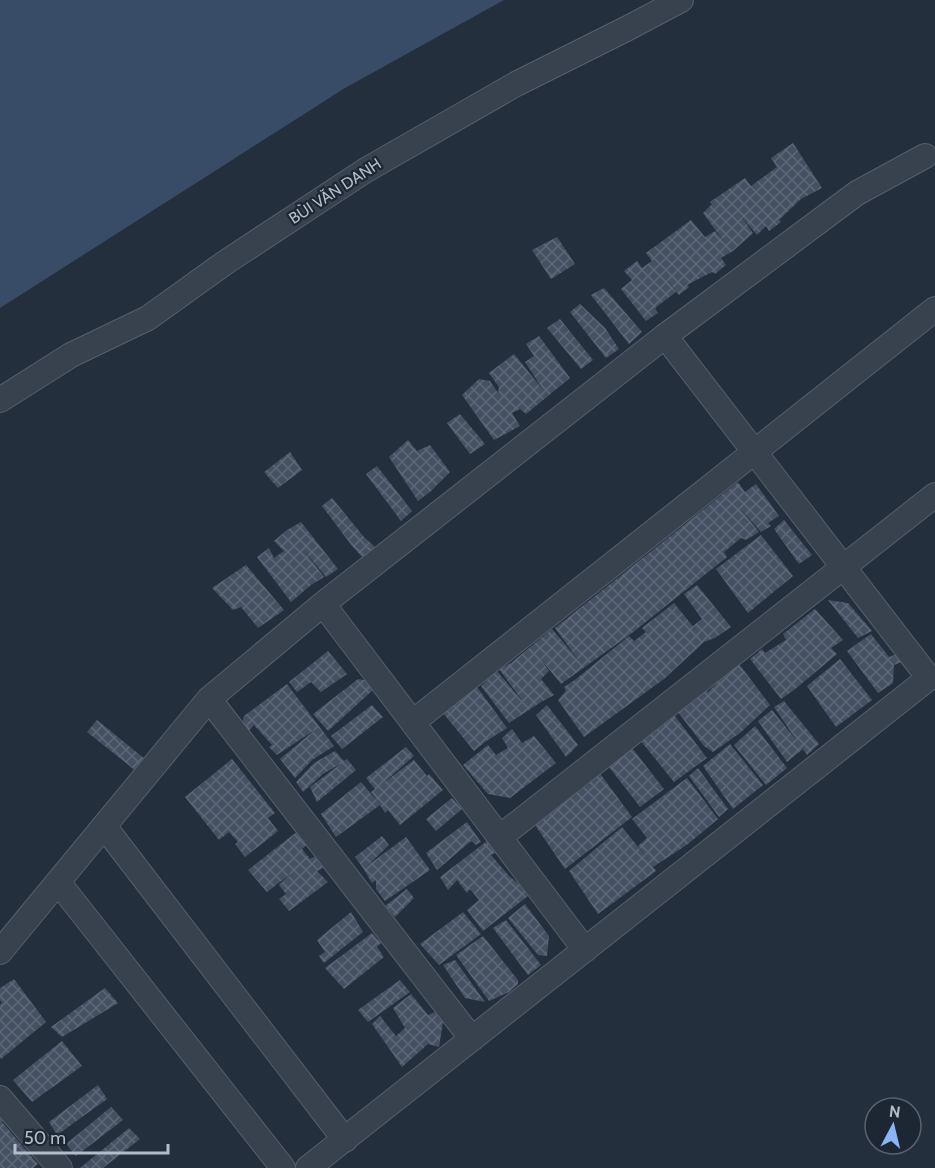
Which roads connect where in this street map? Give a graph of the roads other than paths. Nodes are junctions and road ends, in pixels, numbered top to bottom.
1 (681, 0) edge
2 (925, 156) dead end
3 (935, 309) edge
4 (664, 336) junction
5 (0, 400) edge
6 (754, 452) junction
7 (935, 495) edge
8 (843, 567) junction
9 (323, 603) junction
10 (932, 676) edge
11 (209, 699) junction
12 (413, 722) junction
13 (104, 826) junction
14 (500, 837) junction
15 (58, 882) junction
16 (585, 950) junction
17 (0, 952) edge
18 (472, 1039) junction
19 (0, 1098) edge
20 (345, 1140) junction
21 (60, 1168) edge
22 (282, 1168) edge
23 (308, 1168) edge

1 - 5 street, BÙI VĂN DANH
2 - 4 street
3 - 6 street
4 - 6 street
4 - 9 street
6 - 8 street
6 - 12 street
7 - 8 street
8 - 10 street
8 - 14 street
9 - 11 street
9 - 12 street
10 - 16 street
11 - 13 street
11 - 18 street
12 - 14 street
13 - 15 street
13 - 20 street
14 - 16 street
15 - 17 street
15 - 22 street
16 - 18 street
18 - 20 street
19 - 21 street
20 - 23 street

